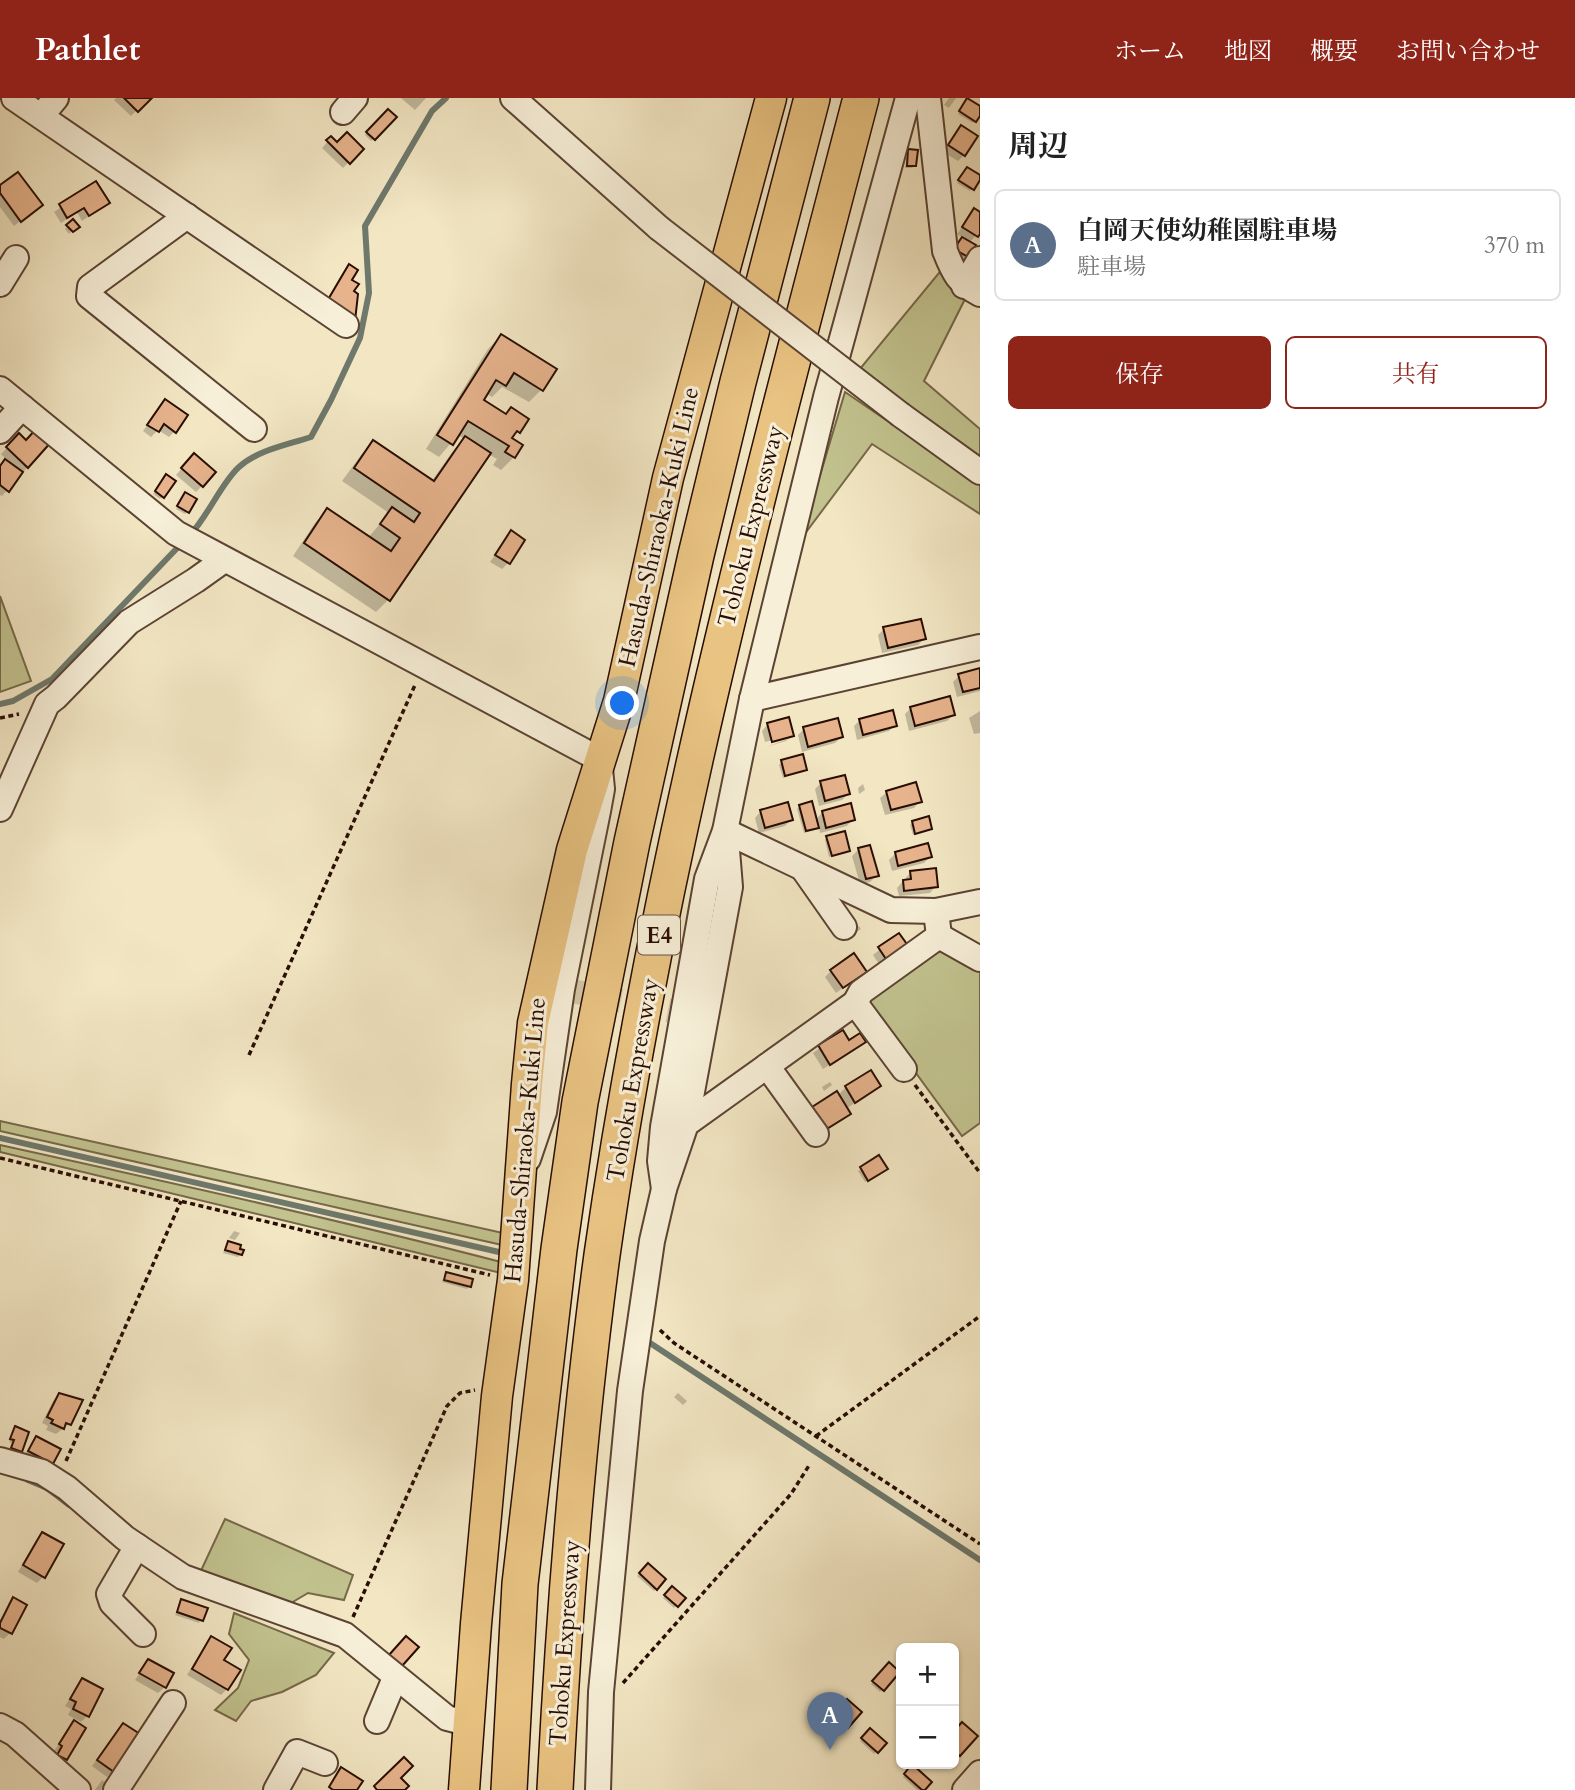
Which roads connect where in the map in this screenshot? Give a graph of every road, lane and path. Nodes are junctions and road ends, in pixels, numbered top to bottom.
1 (15, 98) edge
2 (513, 98) edge
3 (771, 98) edge
4 (812, 98) edge
5 (861, 98) edge
6 (908, 98) edge
7 (928, 98) edge
8 (49, 107) edge
9 (187, 216) junction
10 (16, 258) dead end
11 (980, 259) edge
12 (0, 284) edge
13 (972, 290) edge
14 (346, 326) dead end
15 (0, 389) edge
16 (22, 407) junction
17 (254, 429) dead end
18 (0, 432) edge
19 (980, 471) edge
20 (224, 560) junction
21 (980, 647) edge
22 (425, 664) junction
23 (752, 699) junction
24 (600, 758) junction
25 (0, 808) edge
26 (725, 831) junction
27 (803, 868) junction
28 (980, 901) edge
29 (936, 911) junction
30 (844, 927) dead end
31 (939, 936) junction
32 (980, 959) edge
33 (855, 1003) junction
34 (249, 1055) dead end
35 (767, 1066) junction
36 (904, 1069) joint
37 (686, 1124) junction
38 (816, 1134) dead end
39 (0, 1158) edge
40 (980, 1173) edge
41 (664, 1189) junction
42 (181, 1201) junction
43 (513, 1280) junction
44 (980, 1316) edge
45 (639, 1325) junction
46 (497, 1396) junction
47 (816, 1436) junction
48 (0, 1460) edge
49 (810, 1464) dead end
50 (56, 1482) junction
51 (980, 1544) edge
52 (137, 1546) junction
53 (143, 1634) dead end
54 (345, 1635) junction
55 (395, 1678) junction
56 (601, 1692) junction
57 (173, 1703) dead end
58 (377, 1721) dead end
59 (470, 1724) junction
60 (0, 1726) edge
61 (325, 1763) dead end
62 (980, 1773) edge
63 (78, 1790) edge
64 (116, 1790) edge
65 (276, 1790) edge
66 (464, 1790) edge
67 (509, 1790) edge
68 (555, 1790) edge
69 (598, 1790) edge
70 (965, 1790) edge

1 - 8 street
2 - 19 street, bridge
3 - 24 main road, Hasuda-Shiraoka-Kuki Line
4 - 67 highway, Tohoku Expressway / E4
5 - 68 highway, Tohoku Expressway / E4
6 - 23 street
7 - 13 street
8 - 9 street
9 - 14 street
9 - 17 street
10 - 12 street
11 - 13 street
15 - 16 street
16 - 18 street
16 - 20 street
20 - 22 street
20 - 25 street
21 - 23 street
22 - 24 street
22 - 34 path
23 - 26 street
24 - 43 main road, Hasuda-Shiraoka-Kuki Line
26 - 27 street
26 - 37 street
26 - 41 street
27 - 29 street
27 - 30 street
28 - 29 street
29 - 31 street
31 - 32 street
31 - 33 street
33 - 35 street
33 - 36 street
35 - 37 street
35 - 38 street
36 - 40 path
37 - 41 street
39 - 42 path
41 - 45 street
42 - 43 path
42 - 50 path
43 - 46 main road, Hasuda-Shiraoka-Kuki Line
44 - 47 path
45 - 47 path
45 - 56 street
46 - 54 path
46 - 59 main road, Hasuda-Shiraoka-Kuki Line
47 - 51 path
48 - 50 street
49 - 56 path
50 - 52 street
52 - 53 street
52 - 54 street
54 - 55 street
55 - 58 street
55 - 59 street
56 - 69 street
57 - 64 street
59 - 66 main road, Hasuda-Shiraoka-Kuki Line
60 - 63 street
61 - 65 street
62 - 70 street

